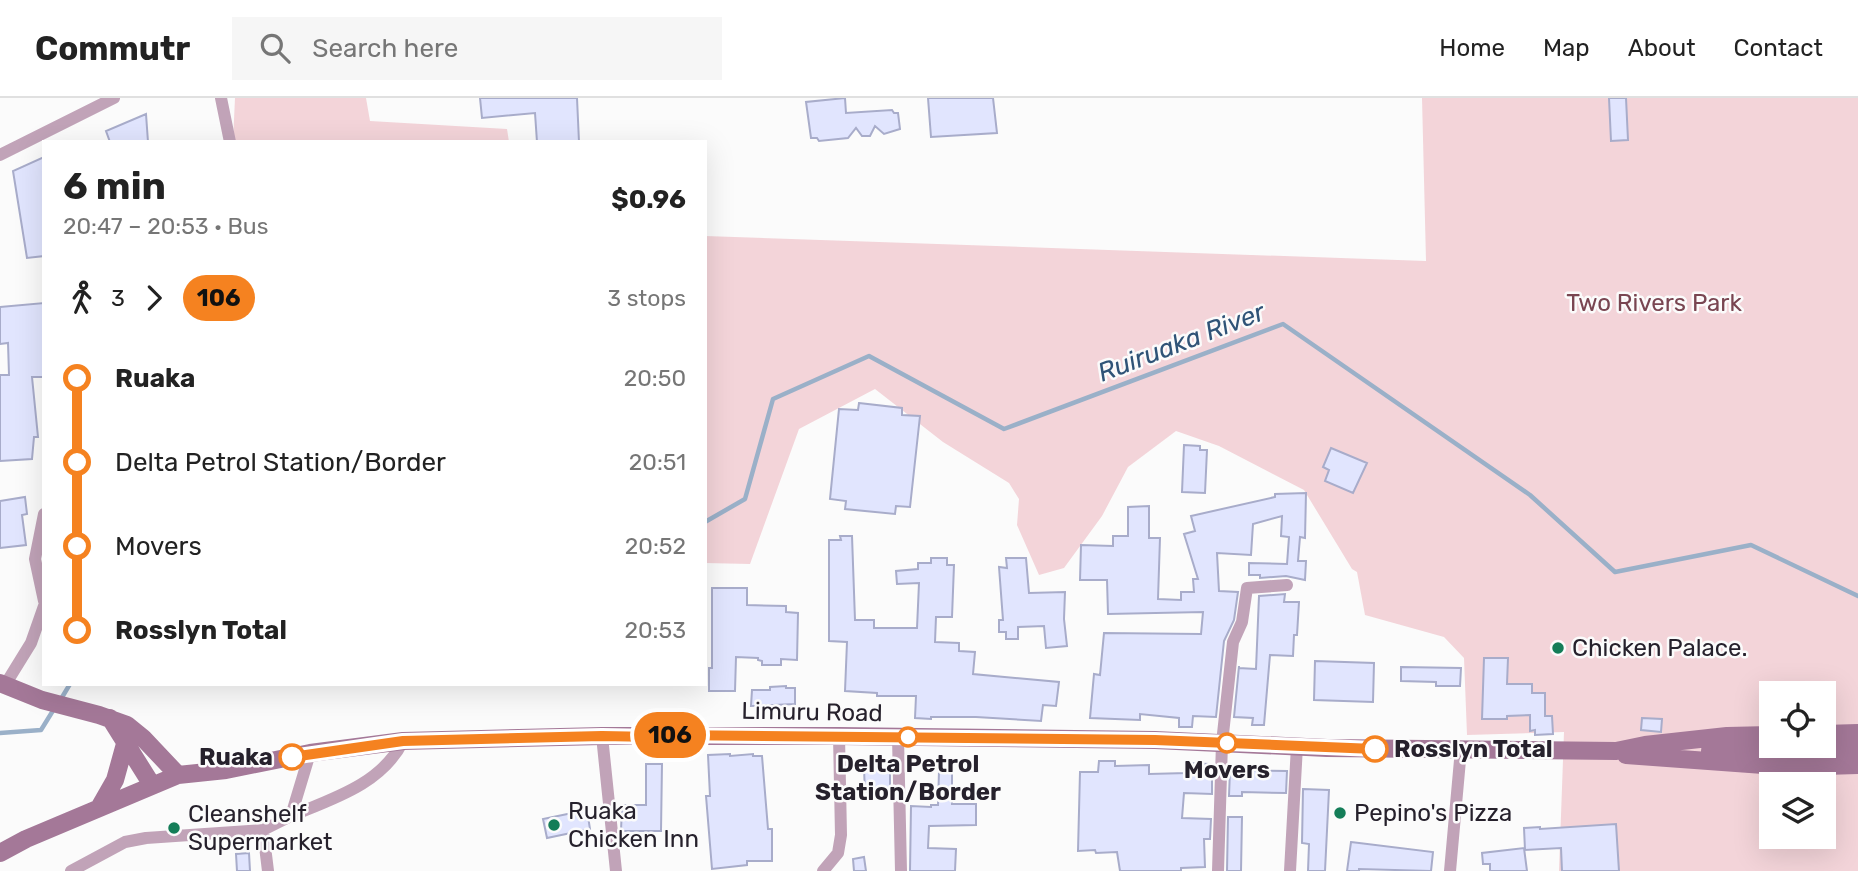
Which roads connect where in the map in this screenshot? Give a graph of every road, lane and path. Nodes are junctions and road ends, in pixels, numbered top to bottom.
1 (114, 98) edge
2 (220, 98) edge
3 (230, 140) edge
4 (0, 155) edge
5 (42, 524) edge
6 (1287, 585) dead end
7 (42, 592) edge
8 (42, 612) edge
9 (3, 684) edge
10 (110, 718) junction
11 (1858, 733) edge
12 (1836, 734) edge
13 (1759, 735) edge
14 (602, 736) junction
15 (839, 736) junction
16 (898, 737) junction
17 (403, 741) junction
18 (1222, 743) junction
19 (125, 744) junction
20 (1297, 746) junction
21 (1858, 748) edge
22 (1461, 749) junction
23 (1621, 750) junction
24 (310, 753) junction
25 (1858, 765) edge
26 (1790, 767) junction
27 (178, 775) junction
28 (1858, 775) edge
29 (152, 785) junction
30 (99, 808) junction
31 (291, 816) junction
32 (263, 830) junction
33 (0, 853) edge
34 (71, 871) edge
35 (268, 871) edge
36 (616, 871) edge
37 (823, 871) edge
38 (901, 871) edge
39 (1218, 871) edge
40 (1290, 871) edge
41 (1450, 871) edge

1 - 4 street
2 - 3 street
5 - 7 street
6 - 18 street
8 - 9 street
9 - 10 main road
10 - 19 main road
10 - 27 main road
11 - 12 main road
13 - 23 main road, Limuru Road
14 - 15 main road, Limuru Road
14 - 17 main road, Limuru Road
14 - 36 street
15 - 16 main road, Limuru Road
15 - 37 street
16 - 18 main road, Limuru Road
16 - 38 street
17 - 24 main road, Limuru Road
17 - 31 street
18 - 20 main road, Limuru Road
18 - 39 street
19 - 29 main road
19 - 30 main road
20 - 22 main road, Limuru Road
20 - 40 street
21 - 23 main road, Limuru Road
22 - 23 main road, Limuru Road
22 - 41 street
23 - 26 main road, Limuru Road
24 - 27 main road, Limuru Road
24 - 31 street
25 - 26 main road, Limuru Road
26 - 28 main road, Limuru Road
27 - 29 main road, Limuru Road
29 - 30 main road, Limuru Road
30 - 33 main road, Limuru Road
31 - 32 street
32 - 34 street
32 - 35 street

